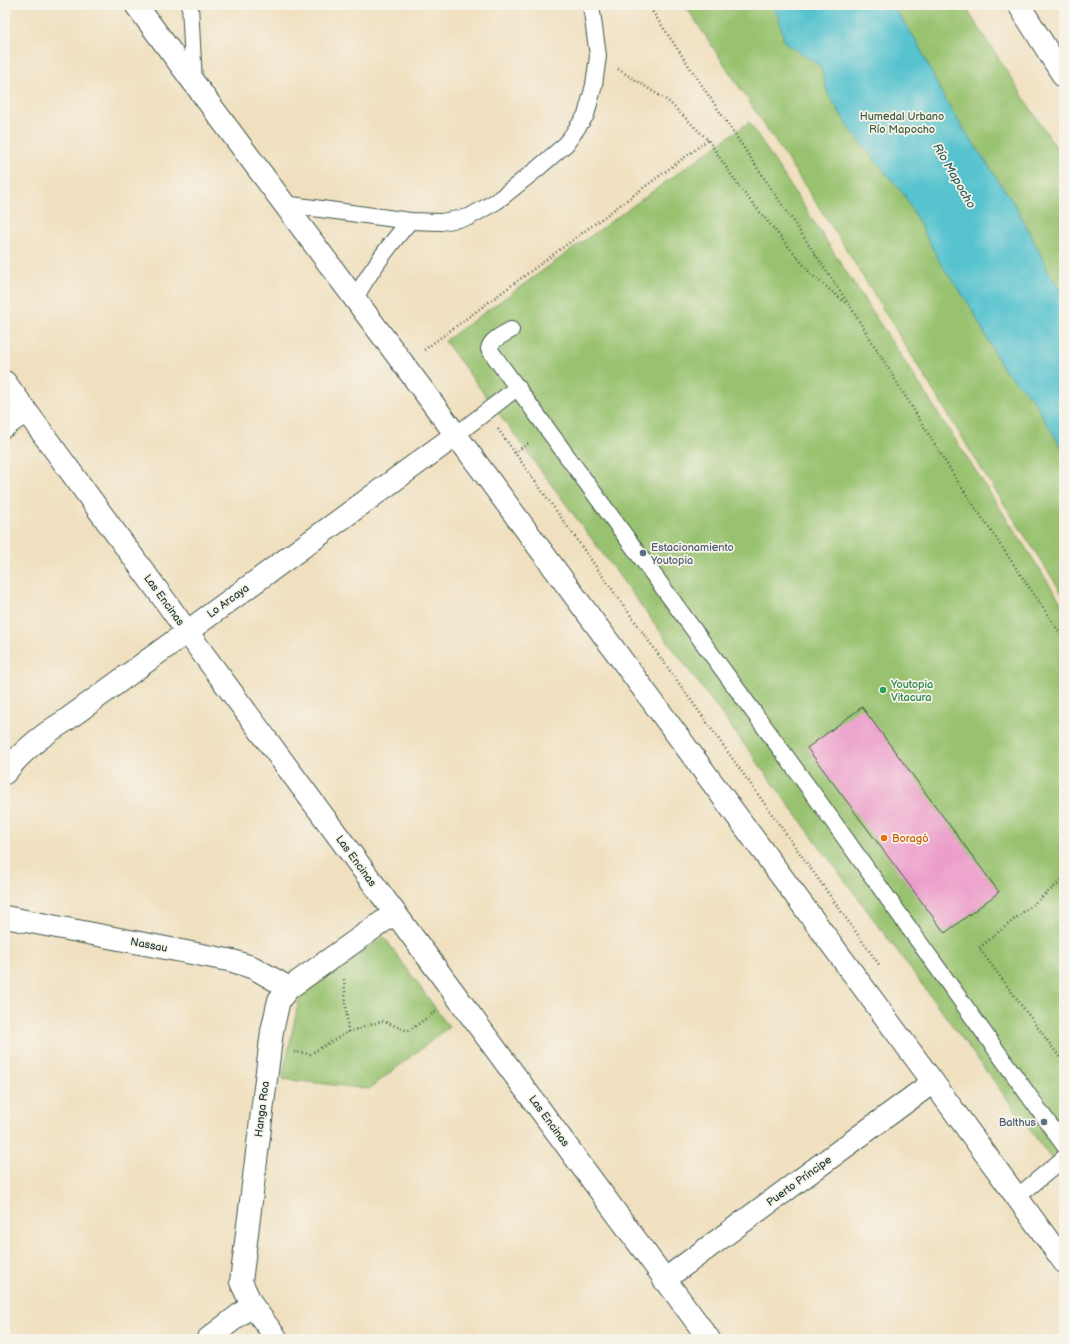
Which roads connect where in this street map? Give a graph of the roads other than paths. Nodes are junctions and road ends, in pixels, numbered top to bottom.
1 (136, 5) edge
2 (190, 5) edge
3 (591, 5) edge
4 (1019, 5) edge
5 (1064, 77) edge
6 (194, 83) junction
7 (284, 204) junction
8 (410, 221) junction
9 (355, 298) junction
10 (511, 330) dead end
11 (5, 382) edge
12 (518, 387) junction
13 (26, 411) junction
14 (5, 426) edge
15 (456, 435) junction
16 (187, 631) junction
17 (5, 772) edge
18 (395, 913) junction
19 (5, 917) edge
20 (288, 988) junction
21 (933, 1082) junction
22 (1064, 1145) edge
23 (1064, 1158) edge
24 (1016, 1198) junction
25 (1064, 1262) edge
26 (664, 1280) junction
27 (252, 1305) junction
28 (208, 1339) edge
29 (277, 1339) edge
30 (709, 1339) edge

1 - 6 main road
2 - 6 lane
3 - 8 lane
4 - 5 main road
6 - 7 main road
7 - 8 lane
7 - 9 main road
8 - 9 lane
9 - 15 main road
10 - 12 lane
11 - 13 main road, Las Encinas
12 - 15 lane
12 - 22 lane
13 - 14 main road
13 - 16 main road, Las Encinas
15 - 16 main road, Lo Arcaya
15 - 21 main road
16 - 17 main road, Lo Arcaya
16 - 18 main road, Las Encinas
18 - 20 main road, Hanga Roa
18 - 26 main road, Las Encinas
19 - 20 main road, Nassau
20 - 27 main road, Hanga Roa
21 - 24 main road
21 - 26 main road, Puerto Príncipe
23 - 24 lane
24 - 25 main road
26 - 30 main road, Las Encinas
27 - 28 main road
27 - 29 main road, Hanga Roa

